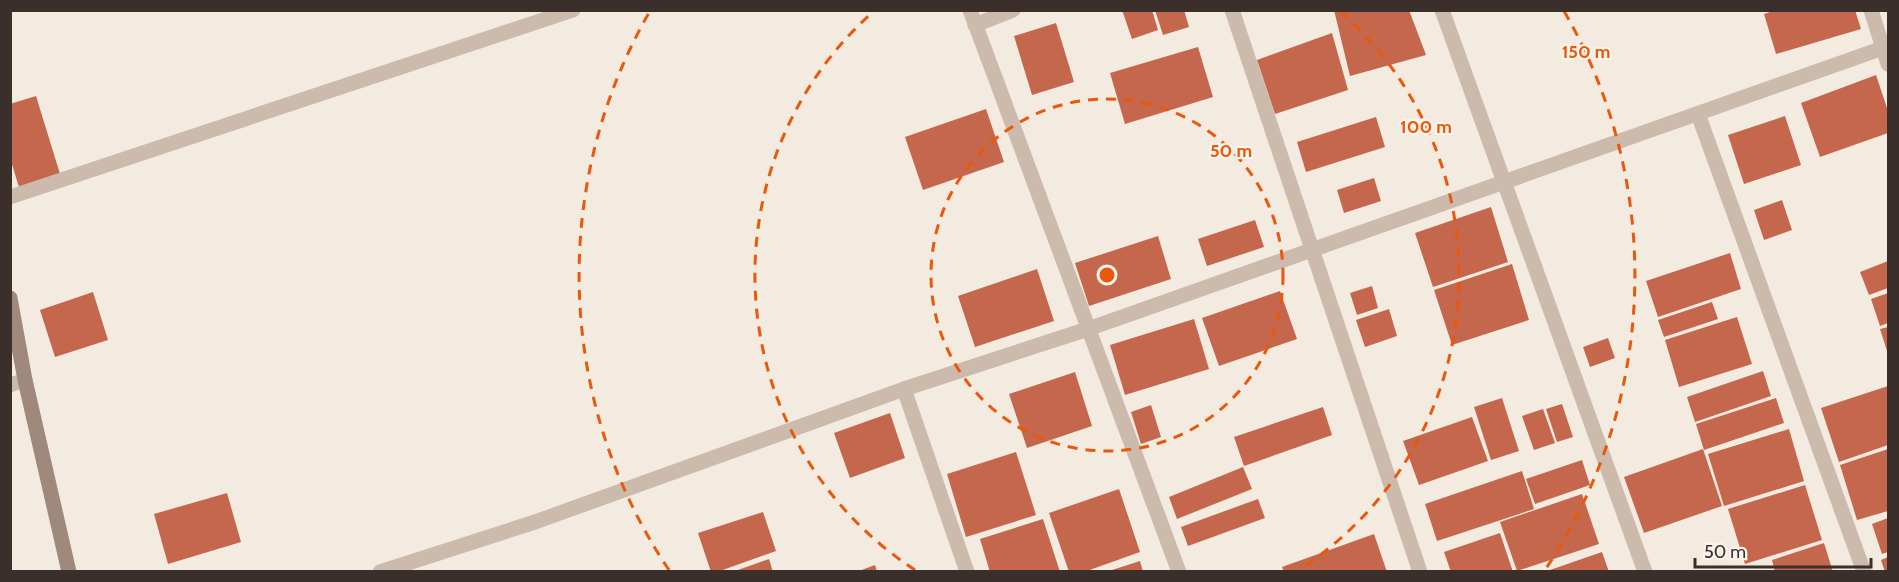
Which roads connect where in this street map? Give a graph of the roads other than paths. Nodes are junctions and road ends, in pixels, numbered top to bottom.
1 (573, 10) edge
2 (1013, 10) edge
3 (1232, 10) edge
4 (1442, 10) edge
5 (1871, 10) edge
6 (973, 18) edge
7 (1886, 47) edge
8 (1888, 64) edge
9 (1698, 114) junction
10 (1504, 182) junction
11 (10, 197) edge
12 (1313, 250) junction
13 (10, 298) edge
14 (1088, 329) junction
15 (26, 380) junction
16 (10, 385) edge
17 (904, 389) junction
18 (69, 572) edge
19 (380, 572) edge
20 (967, 572) edge
21 (1179, 572) edge
22 (1420, 572) edge
23 (1645, 572) edge
24 (1864, 572) edge

1 - 11 street
2 - 6 street
3 - 12 street
4 - 10 street
5 - 7 street
6 - 14 street
7 - 8 street
7 - 9 street
9 - 10 street
9 - 24 street
10 - 12 street
10 - 23 street
12 - 14 street
12 - 22 street
13 - 15 street
14 - 17 street
14 - 21 street
15 - 16 street
15 - 18 street
17 - 19 street
17 - 20 street

